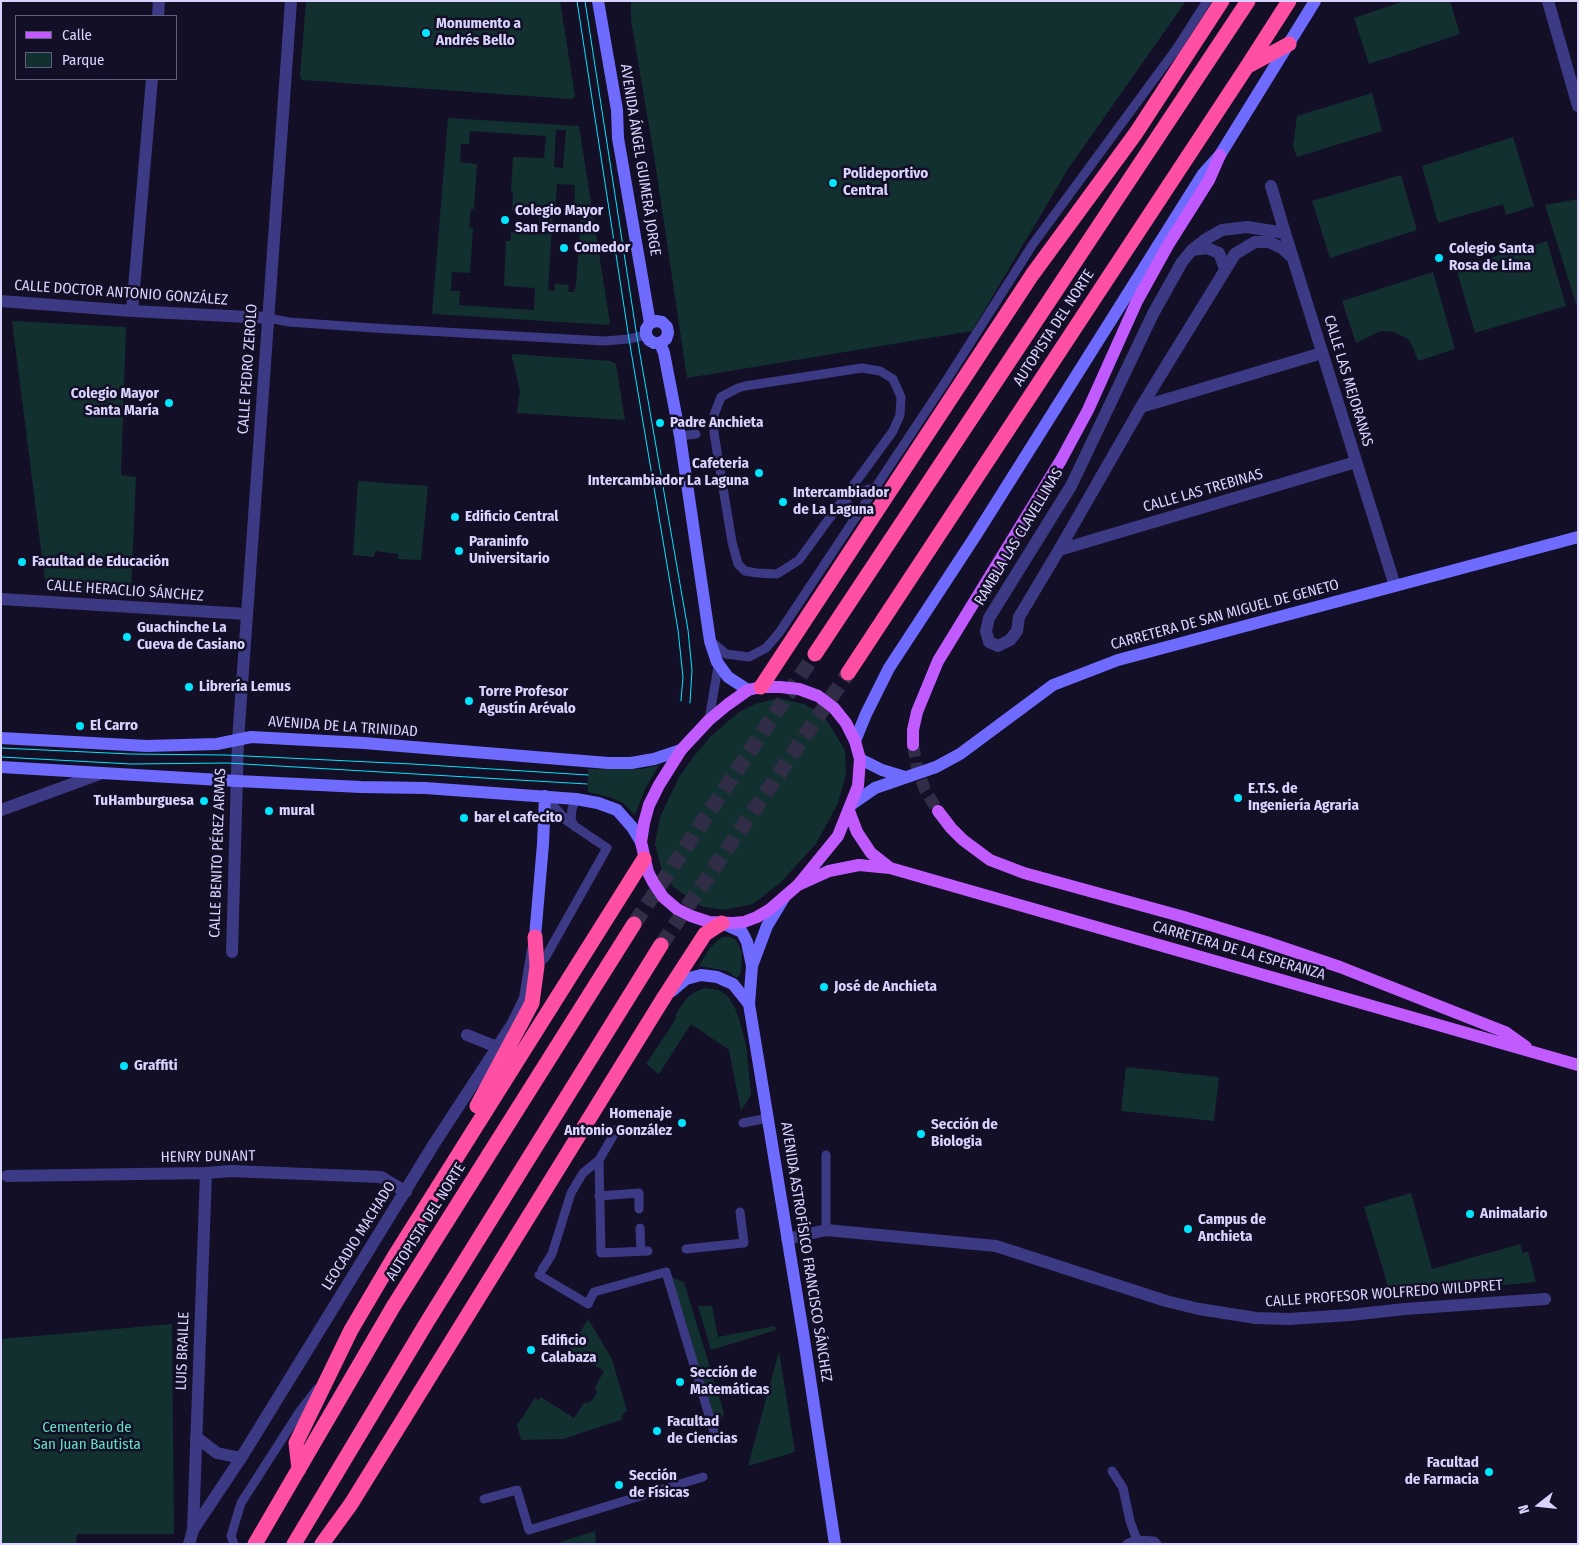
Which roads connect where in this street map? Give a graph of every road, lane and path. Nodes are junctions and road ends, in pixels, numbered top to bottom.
1 (159, 1) edge
2 (291, 1) edge
3 (598, 1) edge
4 (1213, 1) edge
5 (1222, 1) edge
6 (1248, 1) edge
7 (1289, 1) edge
8 (1315, 1) edge
9 (1548, 1) edge
10 (1205, 5) edge
11 (158, 15) edge
12 (1289, 44) junction
13 (1248, 65) junction
14 (152, 80) edge
15 (1577, 102) edge
16 (1220, 156) junction
17 (1272, 186) dead end
18 (1285, 233) junction
19 (1192, 250) junction
20 (1293, 258) junction
21 (1225, 269) junction
22 (1, 301) edge
23 (132, 311) junction
24 (268, 318) junction
25 (648, 329) junction
26 (660, 343) junction
27 (1322, 353) junction
28 (1141, 407) junction
29 (696, 434) dead end
30 (680, 436) junction
31 (1356, 462) junction
32 (876, 487) junction
33 (845, 496) junction
34 (853, 521) junction
35 (1578, 536) edge
36 (1059, 550) junction
37 (1394, 586) junction
38 (1, 599) edge
39 (798, 603) junction
40 (246, 614) junction
41 (796, 636) junction
42 (815, 654) tunnel mouth
43 (722, 658) junction
44 (848, 673) tunnel mouth
45 (755, 688) junction
46 (708, 720) junction
47 (1, 738) edge
48 (238, 740) junction
49 (855, 741) junction
50 (913, 745) tunnel mouth
51 (681, 750) junction
52 (860, 759) junction
53 (1, 768) edge
54 (102, 773) junction
55 (905, 777) junction
56 (237, 781) junction
57 (545, 796) junction
58 (576, 799) junction
59 (850, 808) junction
60 (1, 810) edge
61 (938, 811) tunnel mouth
62 (575, 827) junction
63 (640, 842) junction
64 (644, 859) junction
65 (890, 868) junction
66 (798, 885) junction
67 (786, 896) junction
68 (722, 923) junction
69 (634, 924) tunnel mouth
70 (535, 937) joint
71 (661, 945) tunnel mouth
72 (232, 952) dead end
73 (752, 966) junction
74 (533, 967) junction
75 (663, 999) junction
76 (749, 1004) junction
77 (468, 1035) dead end
78 (497, 1047) junction
79 (1534, 1052) junction
80 (1578, 1065) edge
81 (768, 1118) junction
82 (743, 1123) dead end
83 (617, 1128) dead end
84 (826, 1155) dead end
85 (599, 1160) junction
86 (206, 1173) junction
87 (7, 1176) dead end
88 (406, 1192) junction
89 (599, 1196) junction
90 (639, 1209) dead end
91 (740, 1212) dead end
92 (640, 1228) dead end
93 (826, 1230) junction
94 (788, 1239) junction
95 (686, 1249) dead end
96 (394, 1257) junction
97 (1545, 1299) dead end
98 (331, 1371) junction
99 (714, 1432) dead end
100 (196, 1437) junction
101 (241, 1458) junction
102 (299, 1469) junction
103 (1112, 1471) dead end
104 (703, 1477) dead end
105 (484, 1499) dead end
106 (193, 1530) junction
107 (1137, 1540) junction
108 (189, 1544) edge
109 (234, 1544) edge
110 (255, 1544) edge
111 (294, 1544) edge
112 (322, 1544) edge
113 (835, 1544) edge
114 (1127, 1544) edge
115 (1157, 1544) edge

1 - 11 street
2 - 24 street, CALLE PEDRO ZEROLO
3 - 25 main road, AVENIDA ÁNGEL GUIMERÁ JORGE
4 - 10 lane
5 - 41 highway
6 - 42 highway, AUTOPISTA DEL NORTE
7 - 13 highway, AUTOPISTA DEL NORTE
8 - 12 main road
9 - 15 street
10 - 32 lane
12 - 13 highway
12 - 16 main road
13 - 44 highway, AUTOPISTA DEL NORTE
14 - 23 street
16 - 49 main road
16 - 50 main road
17 - 18 street, CALLE LAS MEJORANAS
18 - 19 street, RAMBLA LAS CLAVELLINAS
18 - 20 street, CALLE LAS MEJORANAS
19 - 21 street
19 - 36 street, RAMBLA LAS CLAVELLINAS
20 - 21 street, RAMBLA LAS CLAVELLINAS
20 - 27 street, CALLE LAS MEJORANAS
21 - 28 street, RAMBLA LAS CLAVELLINAS
22 - 23 street, CALLE DOCTOR ANTONIO GONZÁLEZ
23 - 24 street, CALLE DOCTOR ANTONIO GONZÁLEZ
24 - 25 lane
24 - 40 street, CALLE PEDRO ZEROLO
25 - 26 main road
25 - 26 main road
26 - 30 main road
27 - 28 street
27 - 31 street, CALLE LAS MEJORANAS
28 - 36 street, RAMBLA LAS CLAVELLINAS
29 - 30 lane
30 - 43 main road
31 - 36 street, CALLE LAS TREBINAS
31 - 37 street, CALLE LAS MEJORANAS
32 - 33 lane
32 - 34 lane
33 - 33 lane
33 - 34 lane
34 - 39 lane
35 - 37 main road, CARRETERA DE SAN MIGUEL DE GENETO
37 - 55 main road, CARRETERA DE SAN MIGUEL DE GENETO
38 - 40 street, CALLE HERACLIO SÁNCHEZ
39 - 41 lane
39 - 43 lane
40 - 48 street, CALLE PEDRO ZEROLO
41 - 45 highway
43 - 45 main road
43 - 46 lane
45 - 46 main road
45 - 49 main road
46 - 51 main road
47 - 48 main road, AVENIDA DE LA TRINIDAD
48 - 51 main road, AVENIDA DE LA TRINIDAD
48 - 56 street, CALLE BENITO PÉREZ ARMAS
49 - 52 main road
51 - 63 main road
52 - 55 main road
52 - 59 main road
53 - 54 main road
54 - 56 main road
54 - 60 street
55 - 59 main road, CARRETERA DE SAN MIGUEL DE GENETO
56 - 57 main road
56 - 72 street, CALLE BENITO PÉREZ ARMAS
57 - 58 main road
57 - 62 lane
57 - 70 main road
58 - 62 lane
58 - 63 main road
59 - 65 main road, CARRETERA DE LA ESPERANZA
59 - 66 main road
61 - 79 main road
62 - 74 lane
63 - 64 main road
64 - 68 main road
64 - 96 highway
65 - 66 main road, CARRETERA DE LA ESPERANZA
65 - 79 main road, CARRETERA DE LA ESPERANZA
66 - 67 main road
67 - 68 main road
67 - 73 main road, AVENIDA ASTROFÍSICO FRANCISCO SÁNCHEZ
68 - 73 main road, AVENIDA ASTROFÍSICO FRANCISCO SÁNCHEZ
68 - 75 highway
69 - 102 highway, AUTOPISTA DEL NORTE
70 - 74 highway
71 - 111 highway
73 - 76 main road, AVENIDA ASTROFÍSICO FRANCISCO SÁNCHEZ
74 - 78 street, LEOCADIO MACHADO
74 - 96 highway
75 - 76 main road
75 - 112 highway
76 - 81 main road, AVENIDA ASTROFÍSICO FRANCISCO SÁNCHEZ
77 - 78 street
78 - 88 street, LEOCADIO MACHADO
79 - 80 main road, CARRETERA DE LA ESPERANZA
81 - 82 lane
81 - 94 main road, AVENIDA ASTROFÍSICO FRANCISCO SÁNCHEZ
83 - 85 lane
84 - 93 lane
85 - 89 lane
85 - 99 lane
86 - 87 street, HENRY DUNANT
86 - 88 street, HENRY DUNANT
86 - 100 street, LUIS BRAILLE
88 - 101 street, LEOCADIO MACHADO
89 - 90 lane
89 - 92 lane
91 - 95 lane
93 - 94 street, CALLE PROFESOR WOLFREDO WILDPRET
93 - 97 street, CALLE PROFESOR WOLFREDO WILDPRET
94 - 113 main road, AVENIDA ASTROFÍSICO FRANCISCO SÁNCHEZ
96 - 98 highway
98 - 102 highway
98 - 109 lane
100 - 101 street
100 - 106 street, LUIS BRAILLE
101 - 106 street, LEOCADIO MACHADO
102 - 110 highway, AUTOPISTA DEL NORTE
103 - 107 lane
104 - 105 lane
106 - 108 street, LEOCADIO MACHADO
107 - 114 lane
107 - 115 lane

